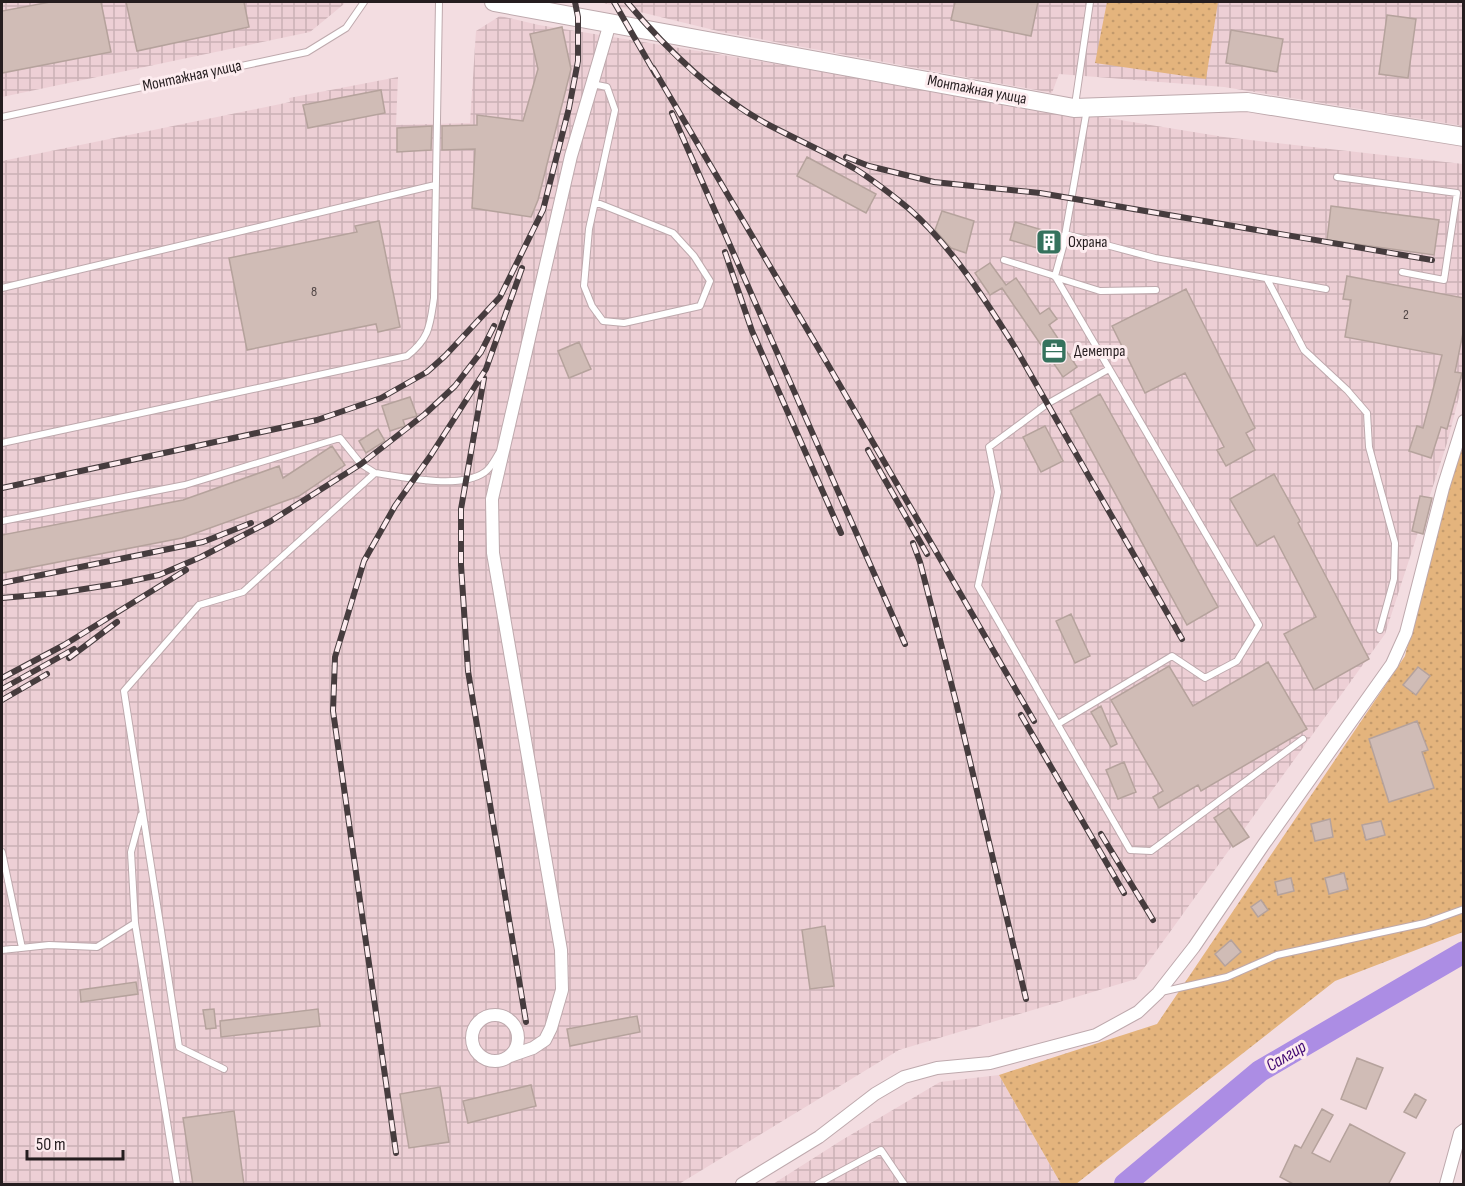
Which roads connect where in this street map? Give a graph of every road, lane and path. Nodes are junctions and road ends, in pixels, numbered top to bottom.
1 (364, 2) edge
2 (439, 2) edge
3 (494, 2) edge
4 (1089, 2) edge
5 (610, 22) junction
6 (592, 84) junction
7 (1081, 108) junction
8 (2, 117) edge
9 (1464, 137) edge
10 (1337, 177) dead end
11 (435, 185) junction
12 (1460, 193) edge
13 (595, 202) junction
14 (1065, 234) junction
15 (1004, 260) dead end
16 (1402, 272) dead end
17 (1055, 276) junction
18 (1267, 279) junction
19 (2, 288) edge
20 (1326, 289) dead end
21 (1156, 290) dead end
22 (1109, 369) junction
23 (1464, 421) edge
24 (2, 443) edge
25 (504, 445) junction
26 (375, 473) junction
27 (2, 520) edge
28 (1380, 630) dead end
29 (1058, 724) junction
30 (1303, 739) dead end
31 (143, 810) junction
32 (2, 852) edge
33 (1464, 909) edge
34 (135, 923) junction
35 (22, 948) junction
36 (2, 950) edge
37 (1158, 993) junction
38 (510, 1056) dead end
39 (224, 1069) dead end
40 (1464, 1130) edge
41 (177, 1185) edge
42 (742, 1185) edge
43 (818, 1185) edge
44 (904, 1185) edge
45 (1446, 1185) edge

1 - 8 lane, Монтажная улица
2 - 11 lane
3 - 5 street, Монтажная улица
4 - 7 lane
5 - 6 street
5 - 7 street, Монтажная улица
6 - 13 lane
6 - 25 street
7 - 9 street, Монтажная улица
7 - 14 lane
10 - 12 lane
11 - 19 lane
11 - 24 lane
12 - 16 lane
13 - 13 lane
14 - 17 lane
14 - 18 lane
15 - 17 lane
17 - 21 lane
17 - 22 lane
18 - 20 lane
18 - 28 lane
22 - 29 lane
22 - 29 lane
23 - 37 street
25 - 26 lane
25 - 38 street
26 - 27 lane
26 - 31 lane
29 - 30 lane
31 - 34 lane
31 - 39 lane
32 - 35 lane
33 - 37 lane
34 - 35 lane
34 - 41 lane
35 - 36 lane
37 - 42 street
40 - 45 street
43 - 44 lane

